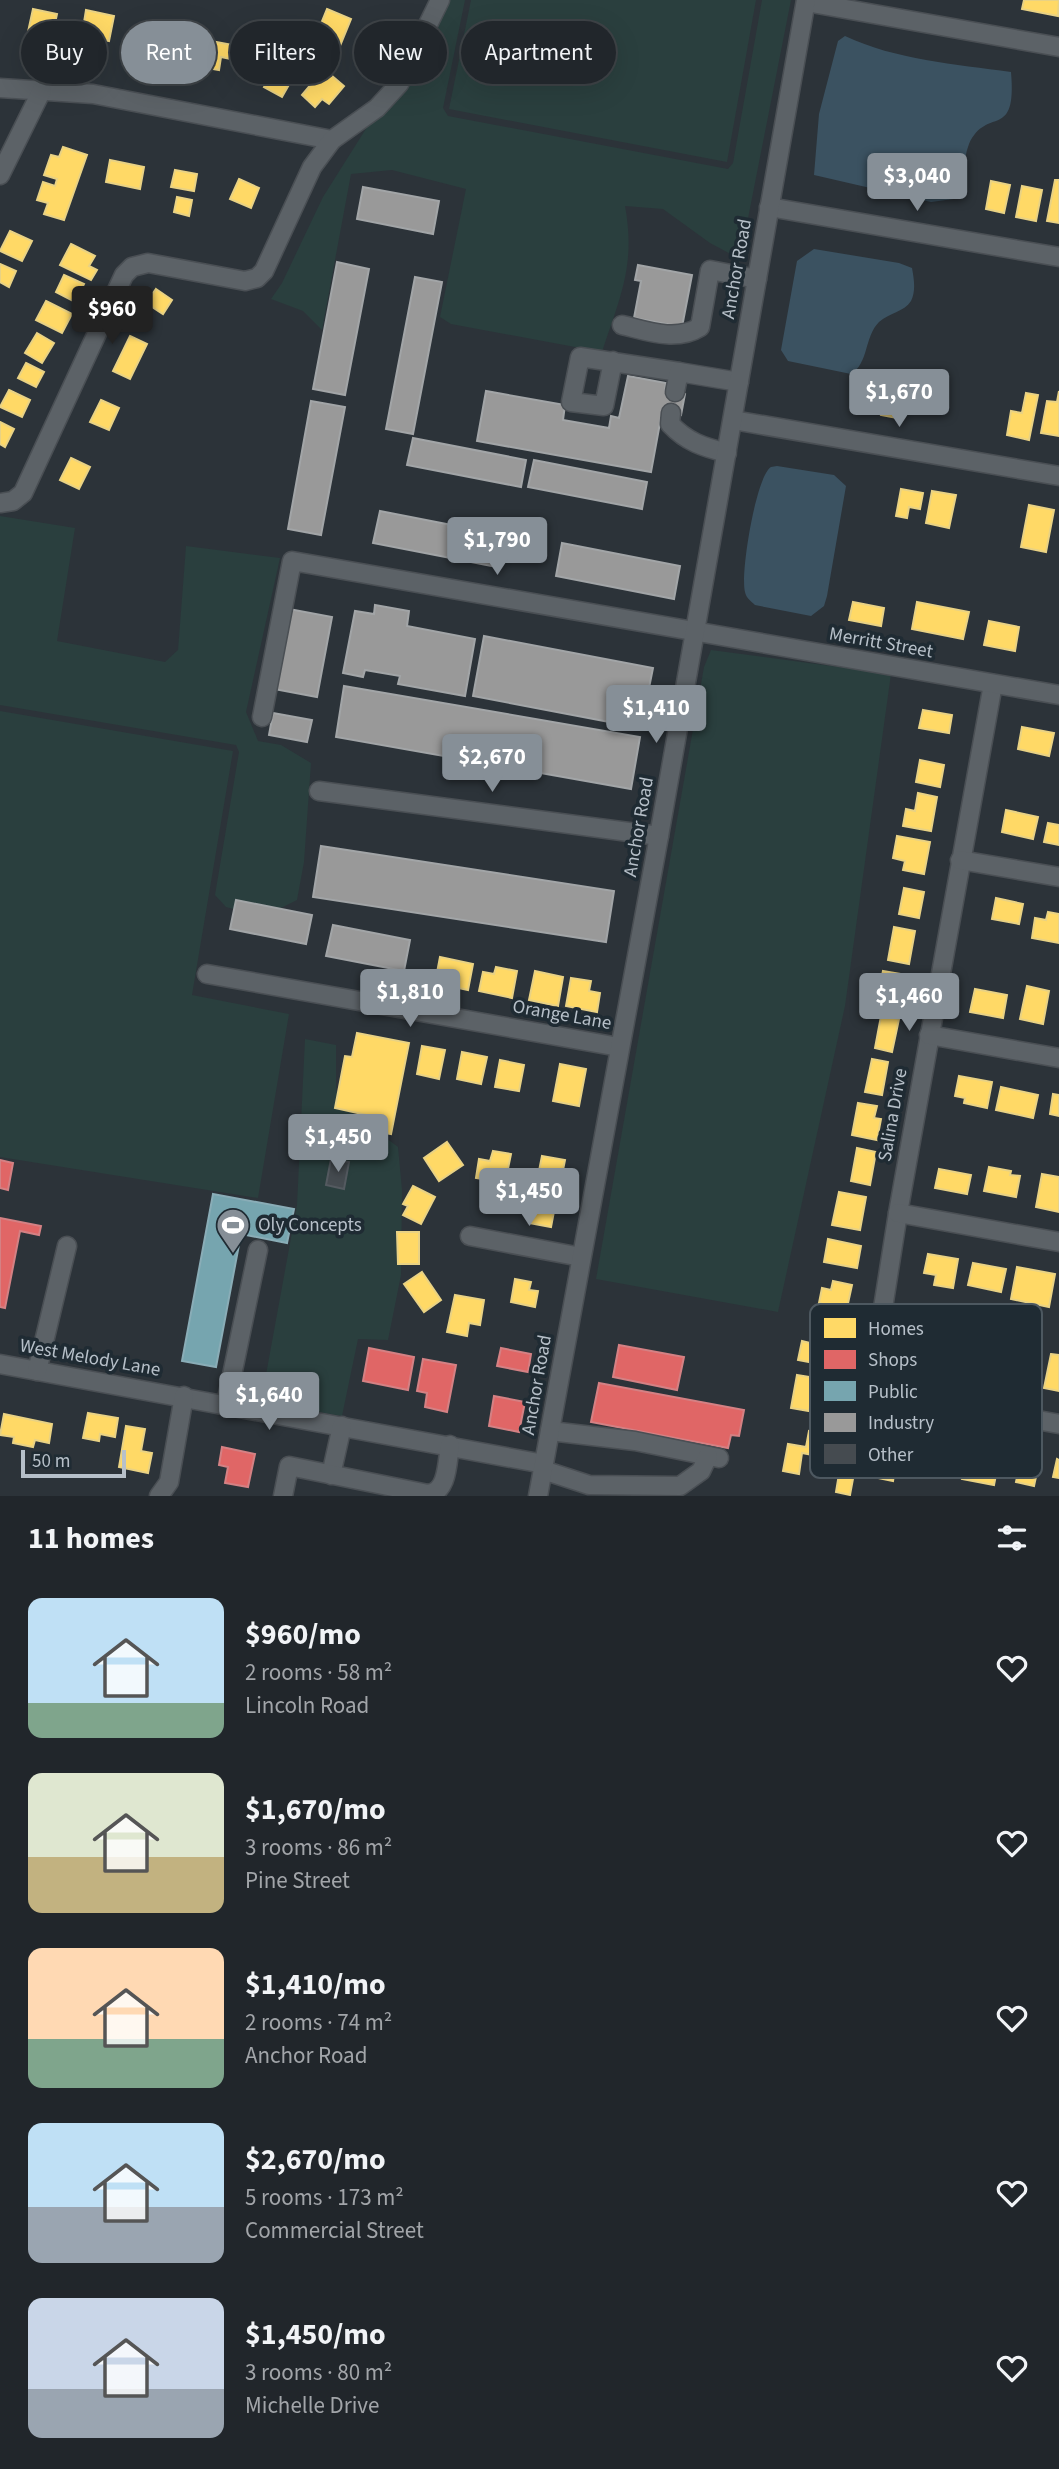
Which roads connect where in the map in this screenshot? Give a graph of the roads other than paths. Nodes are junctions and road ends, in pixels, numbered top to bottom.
1 (440, 0) edge
2 (806, 1) edge
3 (1059, 47) edge
4 (0, 89) edge
5 (42, 90) junction
6 (332, 140) junction
7 (0, 175) edge
8 (769, 206) junction
9 (1059, 257) edge
10 (757, 279) junction
11 (622, 325) dead end
12 (612, 361) dead end
13 (679, 372) junction
14 (739, 382) junction
15 (675, 392) dead end
16 (671, 413) dead end
17 (733, 420) junction
18 (727, 453) junction
19 (1059, 476) edge
20 (7, 502) edge
21 (695, 632) junction
22 (993, 684) junction
23 (1059, 695) edge
24 (262, 718) dead end
25 (319, 790) dead end
26 (659, 836) junction
27 (961, 860) junction
28 (1059, 877) edge
29 (207, 974) dead end
30 (929, 1035) junction
31 (619, 1047) junction
32 (1059, 1058) edge
33 (898, 1213) junction
34 (470, 1236) dead end
35 (1059, 1242) edge
36 (67, 1246) dead end
37 (258, 1250) dead end
38 (581, 1257) junction
39 (884, 1304) edge
40 (0, 1364) edge
41 (37, 1371) junction
42 (184, 1396) junction
43 (226, 1404) junction
44 (342, 1426) junction
45 (550, 1431) junction
46 (450, 1445) junction
47 (544, 1467) junction
48 (331, 1475) junction
49 (159, 1496) edge
50 (283, 1496) edge
51 (538, 1496) edge

1 - 6 street
2 - 3 street
2 - 8 street, Anchor Road
4 - 5 street
5 - 6 street
5 - 7 street
6 - 20 street
8 - 9 street
8 - 10 street, Anchor Road
10 - 11 street
10 - 14 street, Anchor Road
12 - 13 street
13 - 14 street
13 - 15 street
14 - 17 street, Anchor Road
16 - 18 street
17 - 18 street, Anchor Road
17 - 19 street
18 - 21 street, Anchor Road
21 - 22 street, Merritt Street
21 - 24 street, Merritt Street
21 - 26 street, Anchor Road
22 - 23 street, Merritt Street
22 - 27 street, Salina Drive
25 - 26 street
26 - 31 street, Anchor Road
27 - 28 street
27 - 30 street, Salina Drive
29 - 31 street, Orange Lane
30 - 32 street
30 - 33 street, Salina Drive
31 - 38 street, Anchor Road
33 - 35 street
33 - 39 street, Salina Drive
34 - 38 street
36 - 41 street
37 - 43 street
38 - 45 street, Anchor Road
40 - 41 street, West Melody Lane
41 - 42 street, West Melody Lane
42 - 43 street, West Melody Lane
42 - 49 street
43 - 44 street, West Melody Lane
44 - 46 street, West Melody Lane
44 - 48 street
45 - 47 street, Anchor Road
45 - 47 street, West Melody Lane
46 - 47 street, West Melody Lane
46 - 48 street
47 - 51 street, Anchor Road
48 - 50 street

